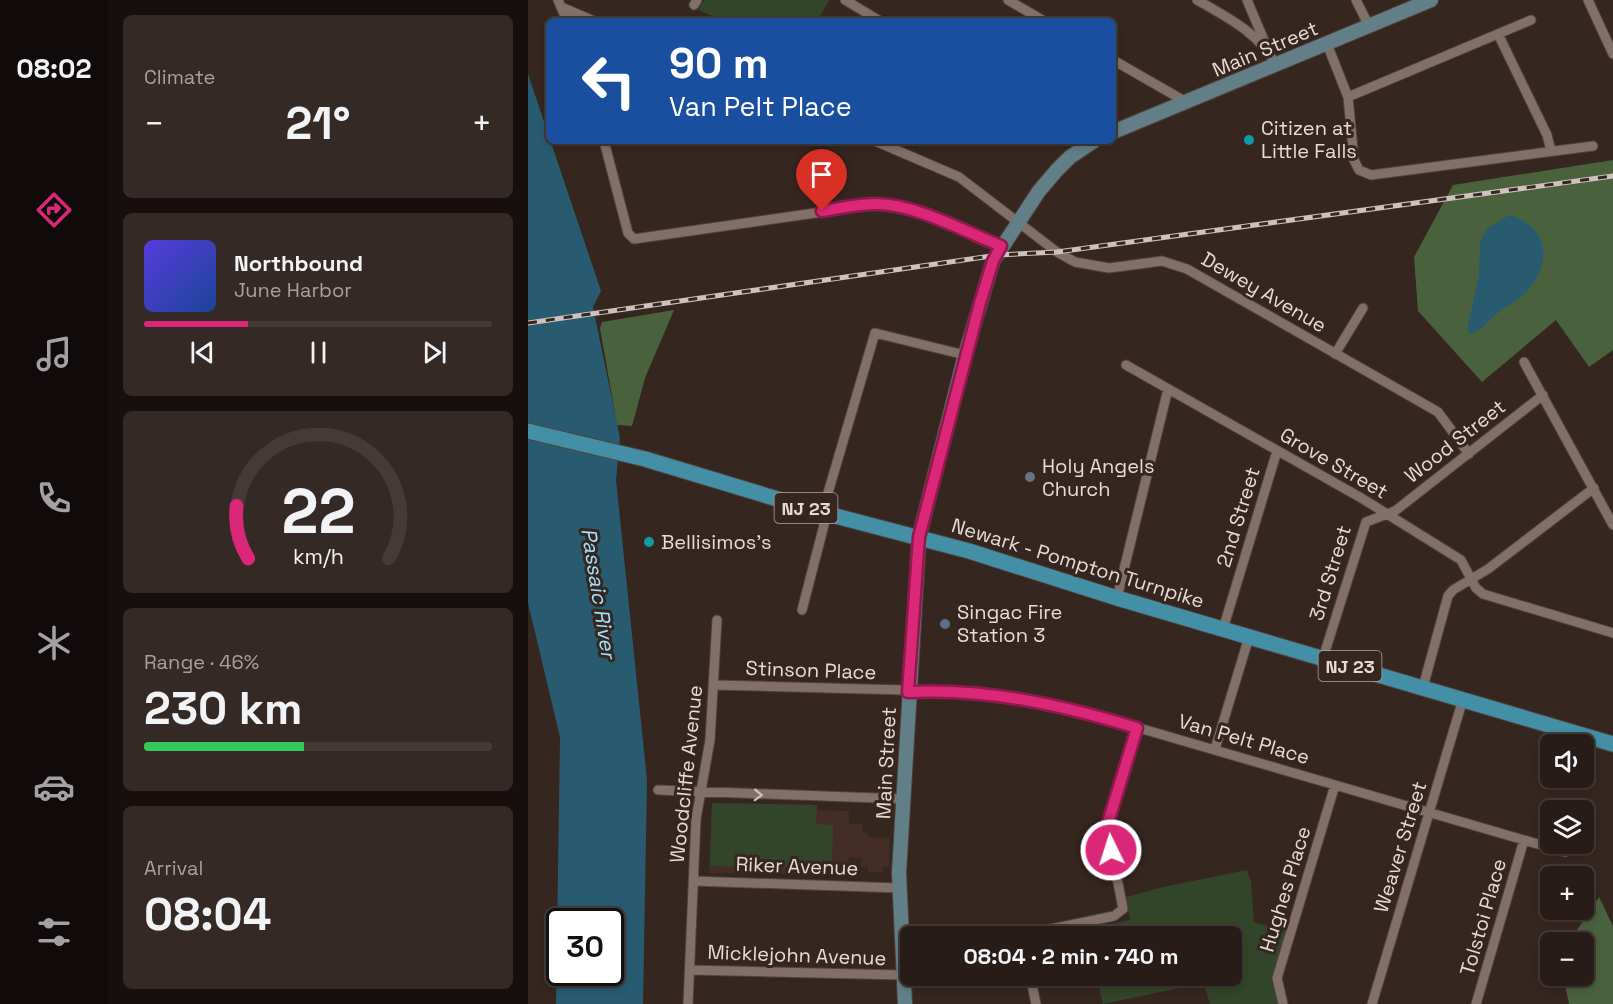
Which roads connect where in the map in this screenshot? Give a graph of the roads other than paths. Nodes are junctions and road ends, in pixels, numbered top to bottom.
1 (845, 0) edge
2 (1008, 0) edge
3 (1197, 0) edge
4 (1246, 0) edge
5 (1356, 0) edge
6 (1431, 0) edge
7 (1588, 0) edge
8 (560, 4) edge
9 (566, 18) edge
10 (588, 18) edge
11 (875, 18) edge
12 (1039, 18) edge
13 (1531, 20) dead end
14 (1369, 26) junction
15 (1498, 34) junction
16 (1327, 44) junction
17 (1269, 51) junction
18 (1613, 54) edge
19 (1116, 62) edge
20 (1276, 66) junction
21 (1348, 97) junction
22 (1188, 103) junction
23 (1116, 131) edge
24 (605, 144) edge
25 (882, 144) edge
26 (1090, 144) edge
27 (1593, 146) dead end
28 (1551, 151) junction
29 (1019, 221) junction
30 (1001, 246) junction
31 (1363, 308) dead end
32 (1335, 354) junction
33 (965, 355) junction
34 (1524, 362) dead end
35 (1126, 365) dead end
36 (1168, 389) junction
37 (1543, 395) junction
38 (528, 431) edge
39 (1277, 451) junction
40 (1468, 454) junction
41 (1594, 488) junction
42 (824, 513) junction
43 (1388, 515) junction
44 (1613, 525) edge
45 (919, 537) junction
46 (1471, 578) junction
47 (1117, 598) junction
48 (802, 610) dead end
49 (717, 620) dead end
50 (1223, 629) junction
51 (1613, 633) edge
52 (1249, 637) junction
53 (1323, 658) junction
54 (713, 685) junction
55 (1422, 687) junction
56 (908, 692) junction
57 (1463, 699) junction
58 (1137, 728) junction
59 (1613, 744) edge
60 (1215, 749) junction
61 (1335, 785) junction
62 (658, 790) dead end
63 (700, 793) junction
64 (904, 799) junction
65 (1429, 812) junction
66 (1524, 840) junction
67 (1540, 845) edge
68 (694, 881) junction
69 (899, 888) junction
70 (903, 926) edge
71 (1065, 926) edge
72 (690, 970) junction
73 (900, 975) edge
74 (904, 986) edge
75 (1032, 986) edge
76 (688, 1004) edge
77 (905, 1004) edge
78 (1036, 1004) edge
79 (1283, 1004) edge
80 (1372, 1004) edge
81 (1476, 1004) edge

1 - 11 street
2 - 12 street
3 - 17 street
4 - 17 street
5 - 14 street
6 - 14 main road, Main Street
7 - 18 street
8 - 9 street
8 - 10 street
13 - 15 street
14 - 16 main road, Main Street
15 - 21 street
15 - 28 street
16 - 20 main road, Main Street
16 - 21 street
17 - 20 street
19 - 22 street
20 - 22 main road, Main Street
21 - 28 street
22 - 23 main road, Main Street
24 - 30 street
25 - 29 street, Dewey Avenue
26 - 29 main road, Main Street
27 - 28 street
29 - 30 main road, Main Street
29 - 32 street, Dewey Avenue
30 - 33 main road, Main Street
31 - 32 street
32 - 40 street, Dewey Avenue
33 - 42 street
33 - 45 main road, Main Street
34 - 37 street
35 - 36 street, Grove Street
36 - 39 street, Grove Street
36 - 47 street
37 - 40 street, Wood Street
37 - 41 street
38 - 42 main road, Newark - Pompton Turnpike / NJ 23
39 - 43 street, Grove Street
39 - 50 street, 2nd Street
40 - 43 street, Wood Street
41 - 44 street
41 - 46 street
42 - 45 main road, Newark - Pompton Turnpike / NJ 23
42 - 48 street
43 - 46 street, Grove Street
43 - 53 street, 3rd Street
45 - 47 main road, Newark - Pompton Turnpike / NJ 23
45 - 56 main road, Main Street
46 - 51 street, Grove Street
46 - 55 street
47 - 50 main road, Newark - Pompton Turnpike / NJ 23
49 - 54 street, Woodcliffe Avenue
50 - 52 main road, Newark - Pompton Turnpike / NJ 23
52 - 53 main road, Newark - Pompton Turnpike / NJ 23
52 - 60 street
53 - 55 main road, Newark - Pompton Turnpike / NJ 23
54 - 56 street, Stinson Place
54 - 63 street, Woodcliffe Avenue
55 - 57 main road, Newark - Pompton Turnpike / NJ 23
56 - 58 street, Van Pelt Place
56 - 64 main road, Main Street
57 - 59 main road, Newark - Pompton Turnpike / NJ 23
57 - 65 street, Weaver Street
58 - 60 street, Van Pelt Place
58 - 71 street
60 - 61 street, Van Pelt Place
61 - 65 street, Van Pelt Place
61 - 79 street, Hughes Place
62 - 63 street
63 -> 64 street
63 - 68 street, Woodcliffe Avenue
64 - 69 main road, Main Street
65 - 66 street, Van Pelt Place
65 - 80 street, Weaver Street
66 - 67 street, Van Pelt Place
66 - 81 street, Tolstoi Place
68 - 69 street, Riker Avenue
68 - 72 street, Woodcliffe Avenue
69 - 70 main road, Main Street
72 - 73 street, Micklejohn Avenue
72 - 76 street, Woodcliffe Avenue
74 - 77 main road, Main Street
75 - 78 street

